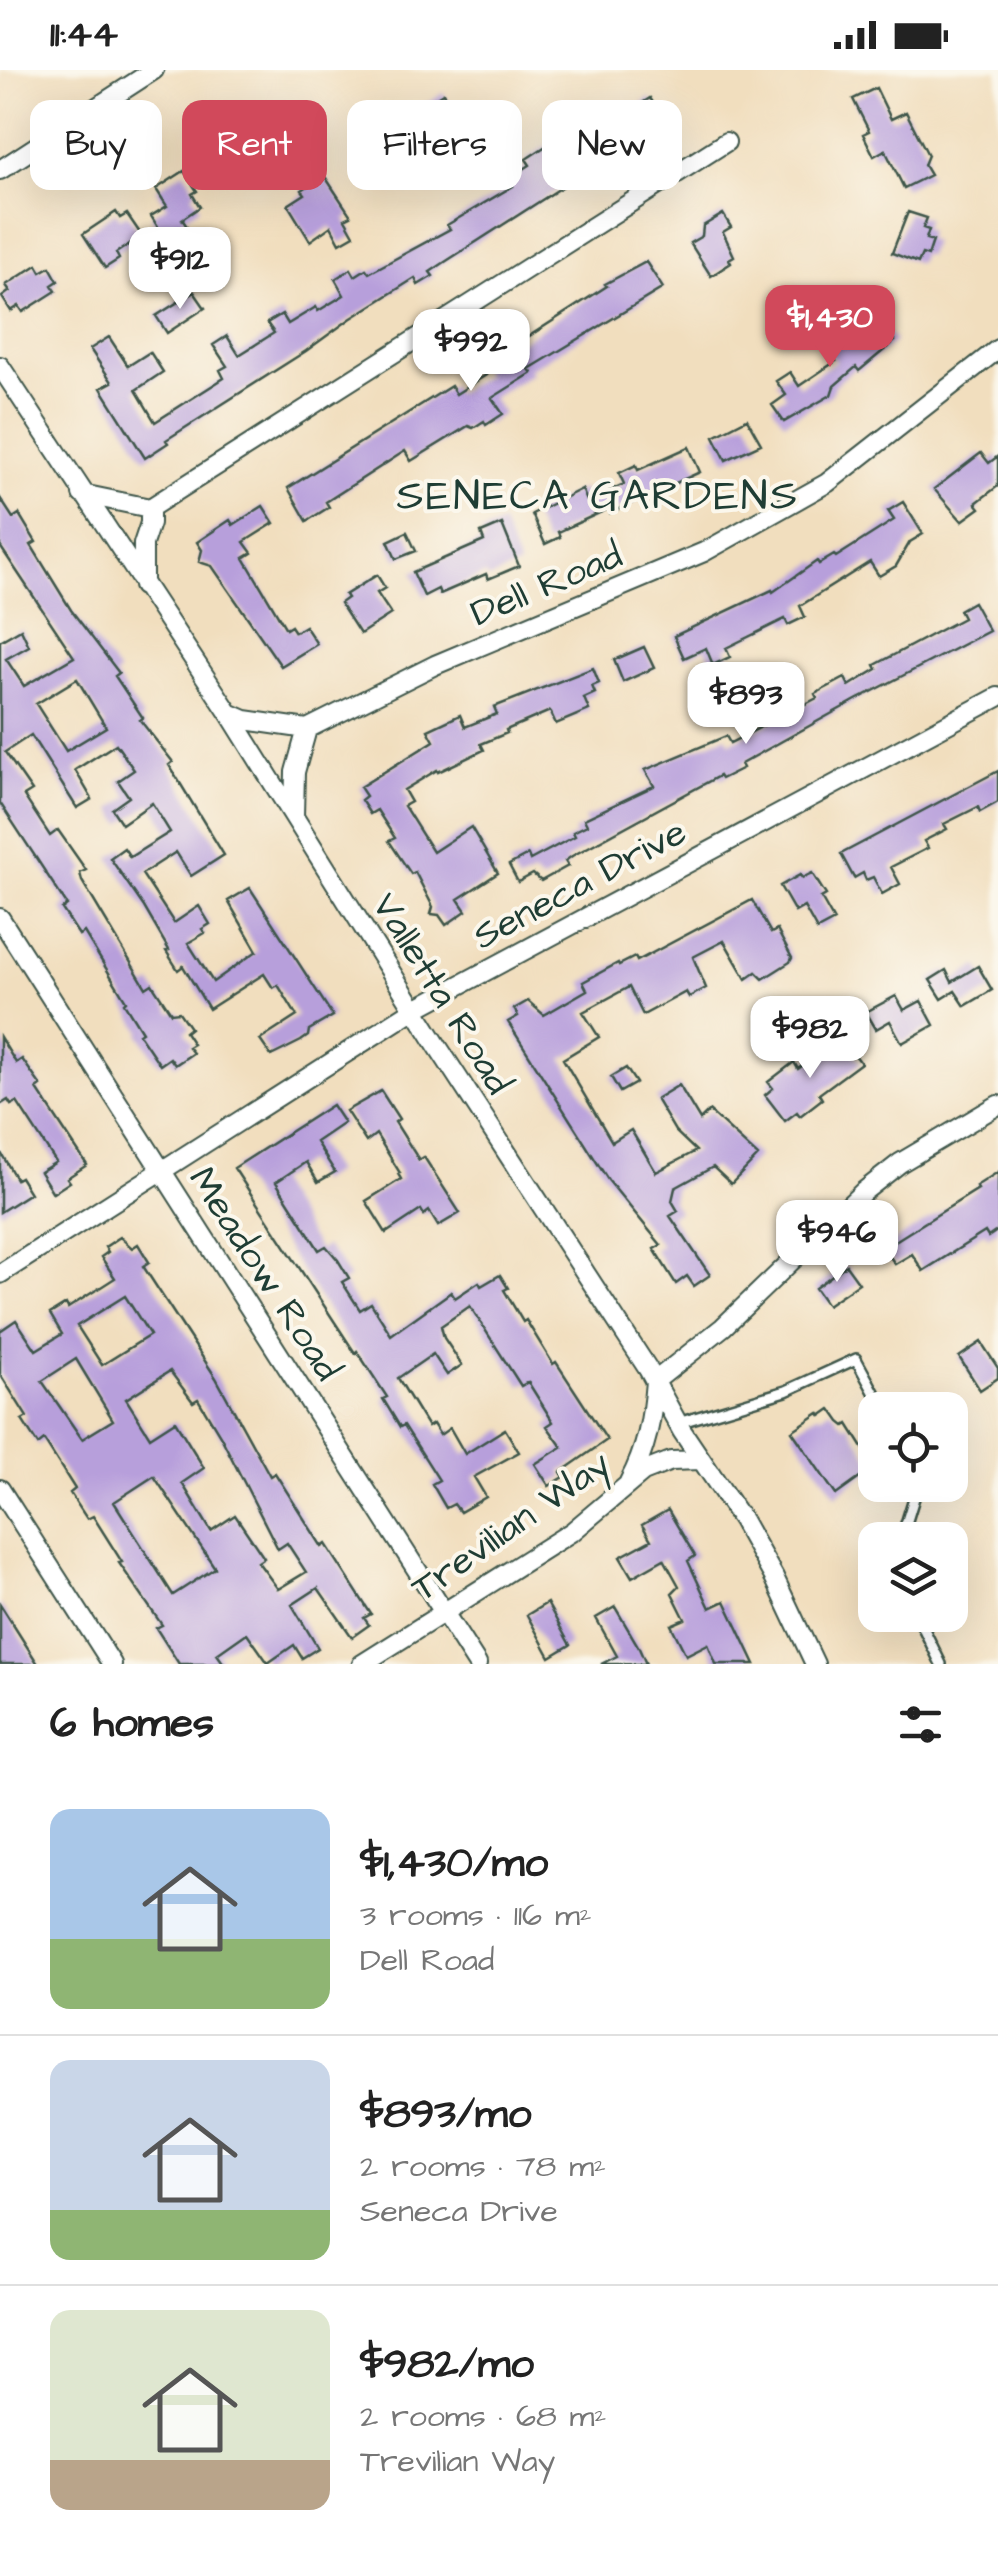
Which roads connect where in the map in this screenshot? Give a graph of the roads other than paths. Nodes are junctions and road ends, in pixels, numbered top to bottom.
1 (154, 70) edge
2 (726, 142) dead end
3 (0, 170) edge
4 (998, 349) edge
5 (0, 366) edge
6 (82, 494) junction
7 (150, 508) junction
8 (143, 586) junction
9 (998, 698) edge
10 (229, 714) junction
11 (308, 729) junction
12 (294, 822) junction
13 (0, 918) edge
14 (415, 1008) junction
15 (998, 1104) edge
16 (162, 1171) junction
17 (0, 1274) edge
18 (655, 1381) junction
19 (874, 1392) edge
20 (678, 1424) junction
21 (702, 1460) junction
22 (629, 1482) junction
23 (0, 1489) edge
24 (444, 1612) junction
25 (925, 1632) edge
26 (112, 1664) edge
27 (362, 1664) edge
28 (476, 1664) edge
29 (815, 1664) edge
30 (941, 1664) edge

1 - 3 street
2 - 7 street
4 - 11 street, Dell Road
5 - 6 street, Valletta Road
6 - 7 street
6 - 8 street, Valletta Road
7 - 8 street
8 - 10 street, Valletta Road
9 - 14 street, Seneca Drive
10 - 11 street
10 - 12 street, Valletta Road
11 - 12 street
12 - 14 street, Valletta Road
13 - 16 street, Meadow Road
14 - 16 street, Seneca Drive
14 - 18 street, Valletta Road
15 - 18 street
16 - 17 street, Seneca Drive
16 - 24 street, Meadow Road
18 - 20 street, Valletta Road
18 - 22 street
19 - 20 lane
20 - 21 street, Valletta Road
21 - 22 street, Trevilian Way
21 - 29 street, Valletta Road
22 - 24 street, Trevilian Way
23 - 26 street
24 - 27 street, Trevilian Way
24 - 28 street, Meadow Road
25 - 30 lane

